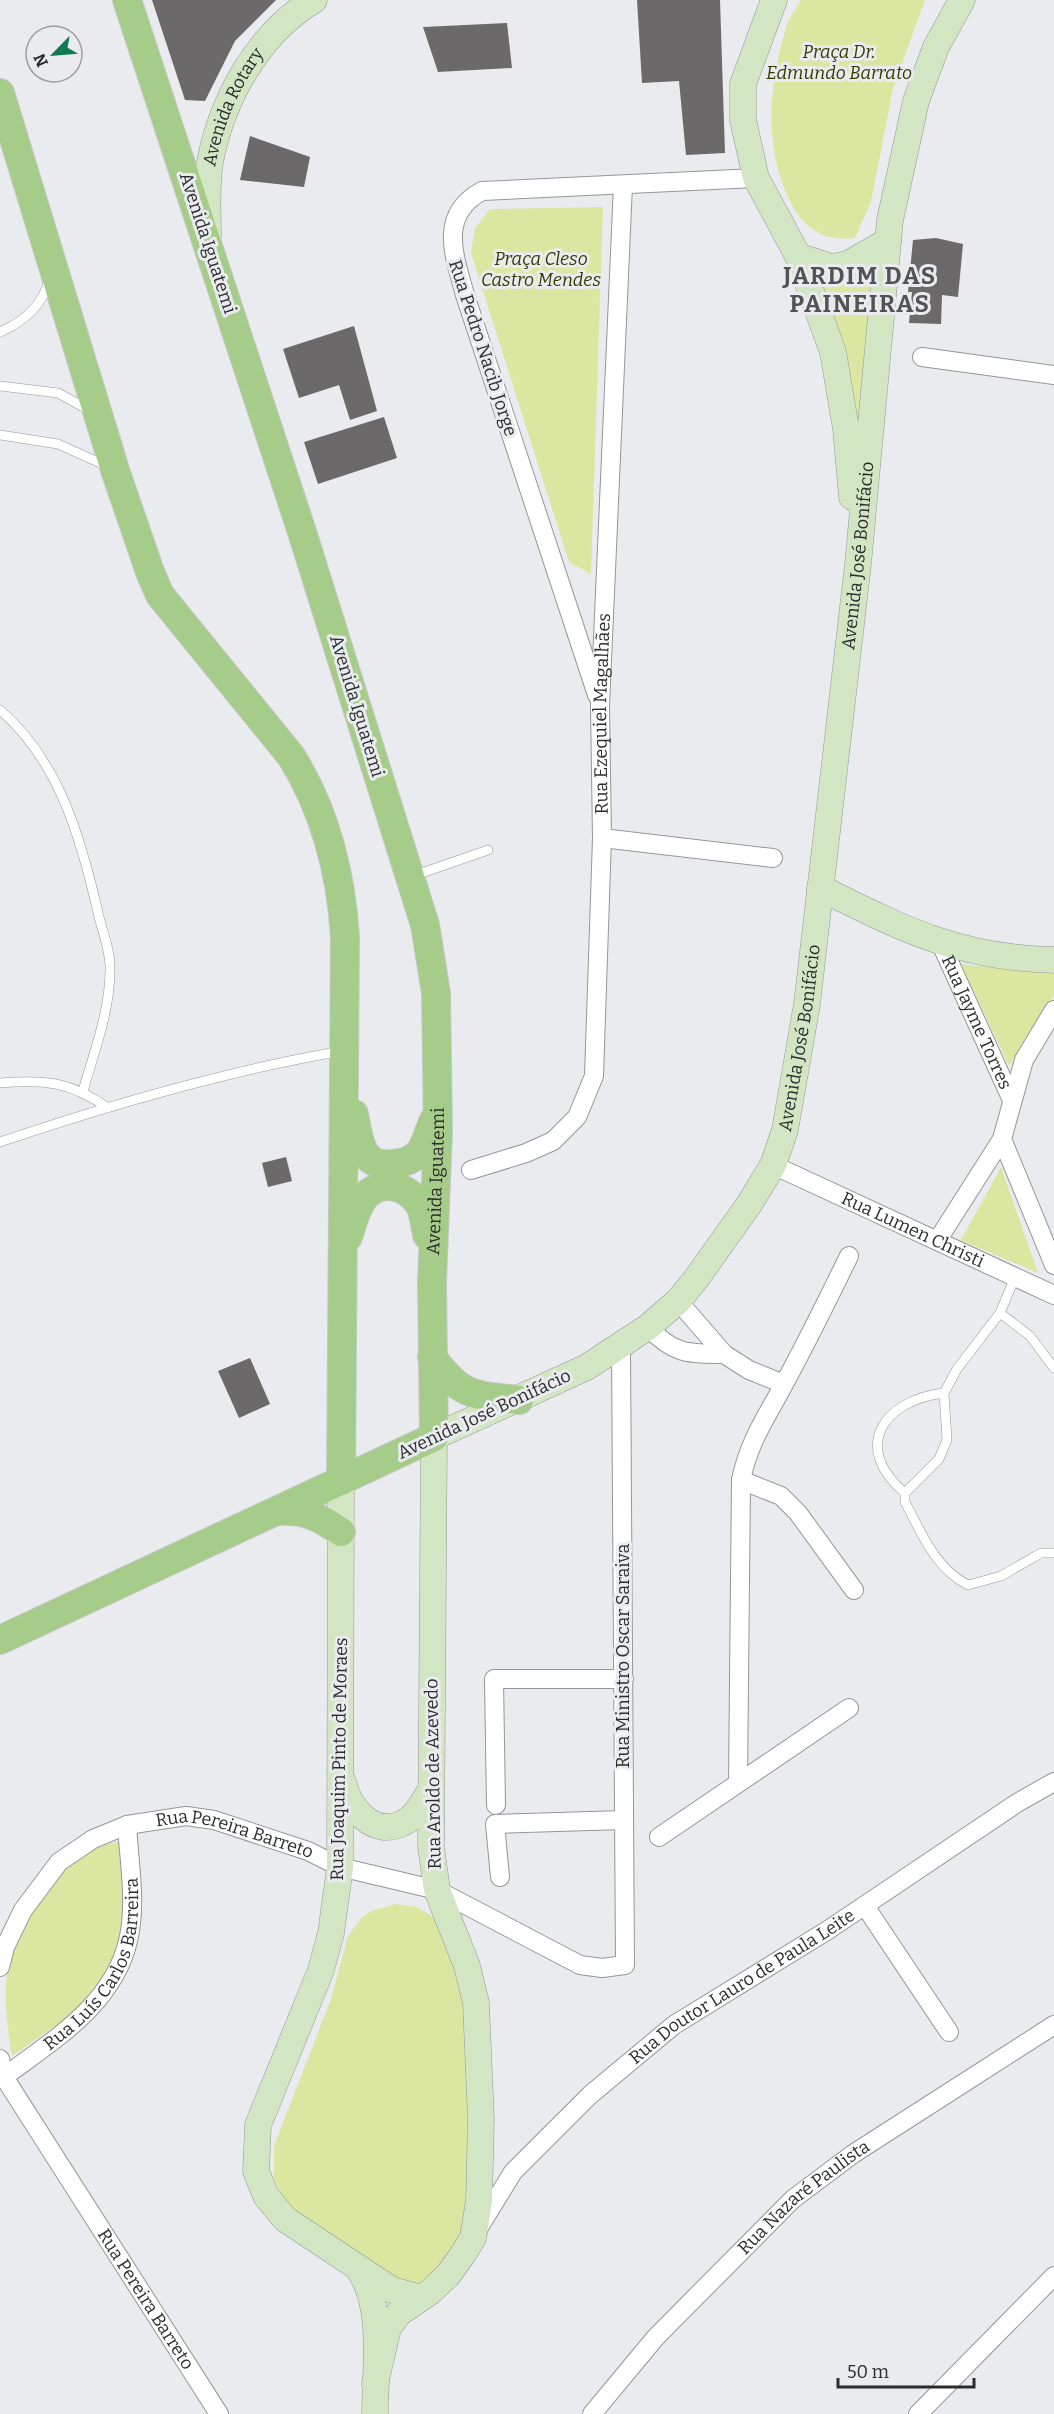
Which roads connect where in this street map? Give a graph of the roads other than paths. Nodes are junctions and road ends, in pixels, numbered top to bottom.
1 (127, 0) edge
2 (314, 0) edge
3 (950, 0) edge
4 (962, 0) edge
5 (773, 1) edge
6 (936, 47) junction
7 (0, 93) edge
8 (756, 178) junction
9 (623, 185) junction
10 (888, 241) junction
11 (208, 242) junction
12 (798, 256) junction
13 (52, 264) junction
14 (0, 332) edge
15 (922, 357) dead end
16 (1054, 375) edge
17 (0, 386) edge
18 (101, 418) junction
19 (0, 435) edge
20 (115, 470) junction
21 (858, 564) junction
22 (600, 706) junction
23 (0, 710) edge
24 (602, 838) junction
25 (488, 850) dead end
26 (773, 858) dead end
27 (410, 876) junction
28 (820, 888) junction
29 (941, 944) junction
30 (1054, 960) edge
31 (1054, 1010) edge
32 (344, 1055) junction
33 (0, 1083) edge
34 (83, 1091) junction
35 (1011, 1098) junction
36 (108, 1108) junction
37 (438, 1110) junction
38 (1002, 1139) junction
39 (0, 1142) edge
40 (772, 1165) junction
41 (471, 1170) dead end
42 (937, 1241) junction
43 (849, 1256) dead end
44 (343, 1257) junction
45 (1054, 1265) edge
46 (1015, 1277) junction
47 (432, 1282) junction
48 (1054, 1295) edge
49 (678, 1301) junction
50 (1000, 1313) junction
51 (648, 1327) junction
52 (621, 1346) junction
53 (724, 1354) junction
54 (432, 1357) junction
55 (1054, 1368) edge
56 (784, 1384) junction
57 (944, 1393) junction
58 (519, 1400) junction
59 (434, 1437) junction
60 (741, 1480) junction
61 (341, 1481) junction
62 (905, 1493) junction
63 (278, 1511) junction
64 (341, 1532) junction
65 (1054, 1552) edge
66 (855, 1590) dead end
67 (0, 1640) edge
68 (624, 1679) junction
69 (849, 1708) dead end
70 (339, 1767) junction
71 (1054, 1782) edge
72 (738, 1784) junction
73 (430, 1791) junction
74 (496, 1805) dead end
75 (624, 1820) junction
76 (127, 1825) junction
77 (659, 1837) dead end
78 (340, 1867) junction
79 (500, 1877) dead end
80 (437, 1890) junction
81 (864, 1906) junction
82 (625, 1965) joint
83 (0, 1968) edge
84 (1054, 2025) edge
85 (949, 2032) dead end
86 (2, 2068) edge
87 (473, 2238) junction
88 (355, 2263) junction
89 (1054, 2276) edge
90 (421, 2298) junction
91 (375, 2384) junction
92 (219, 2414) edge
93 (375, 2414) edge
94 (592, 2414) edge
95 (918, 2414) edge

1 - 11 main road, Avenida Iguatemi
2 - 11 main road, Avenida Rotary
3 - 6 main road
4 - 6 main road, Avenida José Bonifácio
5 - 8 main road
6 - 10 main road, Avenida José Bonifácio
7 - 13 main road
8 - 9 street, Rua Pedro Nacib Jorge
8 - 12 main road
9 - 22 street, Rua Ezequiel Magalhães
9 - 22 street, Rua Pedro Nacib Jorge
10 - 12 main road
10 - 21 main road, Avenida José Bonifácio
11 - 27 main road, Avenida Iguatemi
12 - 21 main road
13 - 14 lane
13 - 18 main road
15 - 16 street
17 - 18 lane
18 - 20 main road
19 - 20 lane
20 - 32 main road
21 - 28 main road, Avenida José Bonifácio
22 - 24 street, Rua Ezequiel Magalhães
23 - 34 lane
24 - 26 street
24 - 41 street, Rua Ezequiel Magalhães
25 - 27 lane
27 - 37 main road, Avenida Iguatemi
28 - 29 main road
28 - 40 main road, Avenida José Bonifácio
29 - 30 main road
29 - 35 street, Rua Jayme Torres
31 - 35 street
32 - 36 lane
32 - 37 main road
32 - 44 main road
33 - 34 lane
34 - 36 lane
35 - 38 street
36 - 39 lane
37 - 47 main road, Avenida Iguatemi
38 - 42 street
38 - 45 street
40 - 42 street, Rua Lumen Christi
40 - 49 main road, Avenida José Bonifácio
42 - 46 street, Rua Lumen Christi
43 - 56 street
44 - 47 main road
44 - 61 main road
46 - 48 street, Rua Lumen Christi
46 - 50 lane
47 - 54 main road, Avenida Iguatemi
49 - 51 main road, Avenida José Bonifácio
49 - 53 street
50 - 55 lane
50 - 57 lane
51 - 52 main road, Avenida José Bonifácio
51 - 53 street
52 - 58 main road, Avenida José Bonifácio
52 - 68 street, Rua Ministro Oscar Saraiva
53 - 56 street
54 - 58 main road
54 - 59 main road, Avenida Iguatemi
56 - 60 street
57 - 62 lane
57 - 62 lane
58 - 59 main road, Avenida José Bonifácio
59 - 61 main road, Avenida José Bonifácio
59 - 73 main road, Rua Aroldo de Azevedo
60 - 66 street
60 - 72 street
61 - 63 main road, Avenida José Bonifácio
61 - 64 main road, Rua Joaquim Pinto de Moraes
62 - 65 lane
63 - 64 main road
63 - 67 main road, Avenida José Bonifácio
64 - 70 main road, Rua Joaquim Pinto de Moraes
68 - 74 street
68 - 75 street, Rua Ministro Oscar Saraiva
69 - 72 street
70 - 73 main road
70 - 78 main road, Rua Joaquim Pinto de Moraes
71 - 81 street, Rua Doutor Lauro de Paula Leite
72 - 77 street
73 - 80 main road, Rua Aroldo de Azevedo
75 - 79 street
75 - 82 street, Rua Ministro Oscar Saraiva
76 - 78 street, Rua Pereira Barreto
76 - 83 street, Rua Pereira Barreto
76 - 86 street, Rua Luís Carlos Barreira
78 - 80 street, Rua Pereira Barreto
78 - 88 main road, Rua Joaquim Pinto de Moraes
80 - 82 street, Rua Pereira Barreto
80 - 87 main road, Rua Aroldo de Azevedo
81 - 85 street
81 - 87 street, Rua Doutor Lauro de Paula Leite
84 - 94 street, Rua Nazaré Paulista
86 - 92 street, Rua Pereira Barreto
87 - 90 main road, Rua Aroldo de Azevedo
88 - 90 main road, Rua Joaquim Pinto de Moraes
88 - 91 main road
89 - 95 street
90 - 91 main road, Rua Aroldo de Azevedo
91 - 93 main road

